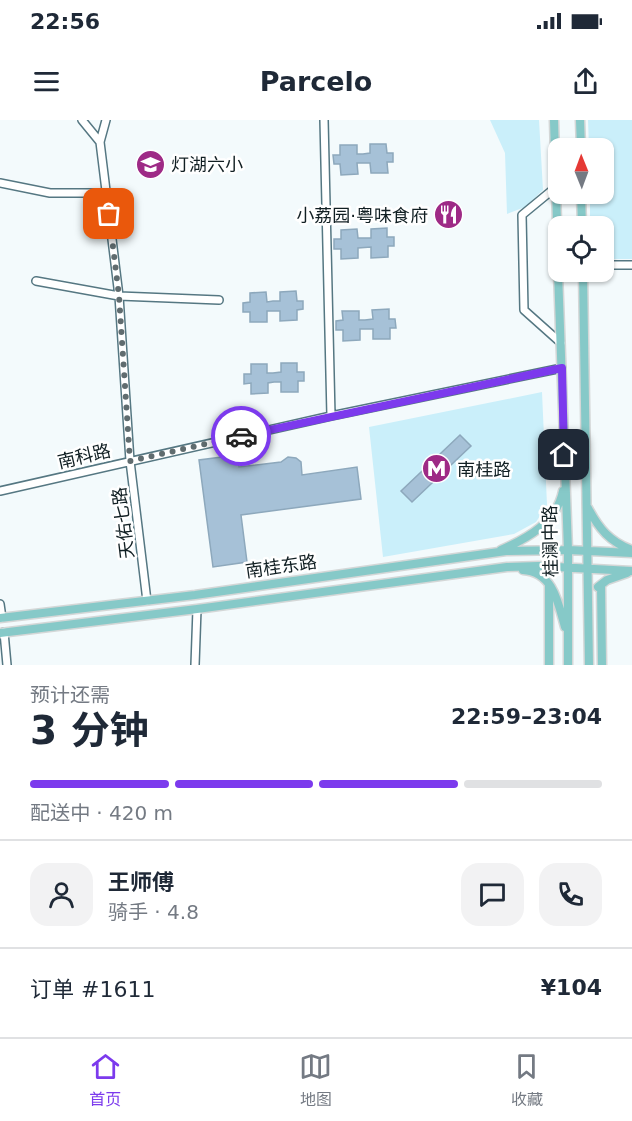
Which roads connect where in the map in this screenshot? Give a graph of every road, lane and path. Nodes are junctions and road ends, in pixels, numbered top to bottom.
1 (82, 120) edge
2 (106, 120) edge
3 (324, 120) edge
4 (554, 120) edge
5 (580, 120) edge
6 (555, 138) edge
7 (581, 138) edge
8 (100, 142) junction
9 (0, 183) edge
10 (106, 193) junction
11 (548, 194) edge
12 (614, 265) edge
13 (632, 265) edge
14 (36, 281) dead end
15 (558, 282) edge
16 (583, 282) edge
17 (119, 296) junction
18 (219, 300) dead end
19 (561, 343) junction
20 (562, 368) junction
21 (331, 416) junction
22 (130, 461) junction
23 (565, 477) junction
24 (0, 490) edge
25 (587, 506) junction
26 (568, 550) junction
27 (588, 551) junction
28 (632, 552) edge
29 (495, 553) junction
30 (568, 567) junction
31 (502, 568) junction
32 (588, 568) junction
33 (632, 571) edge
34 (549, 582) junction
35 (601, 585) junction
36 (147, 601) junction
37 (0, 604) edge
38 (588, 608) junction
39 (197, 609) junction
40 (1, 618) edge
41 (2, 633) edge
42 (568, 638) junction
43 (7, 665) edge
44 (195, 665) edge
45 (549, 665) edge
46 (568, 665) edge
47 (589, 665) edge
48 (602, 665) edge

1 - 8 street
2 - 8 street, 天佑七路
3 - 21 street
4 - 6 main road
5 - 7 main road
8 - 10 street, 天佑七路
9 - 10 street
10 - 17 street, 天佑七路
11 - 19 street
12 - 13 street
14 - 17 street
15 - 19 main road, 桂澜中路
16 - 25 main road, 桂澜中路
17 - 18 street
17 - 22 street, 天佑七路
19 - 20 main road, 桂澜中路
20 - 21 street, 南科路
20 - 23 main road, 桂澜中路
21 - 22 street, 南科路
22 - 24 street, 南科路
22 - 36 street, 天佑七路
23 - 26 main road, 桂澜中路
23 - 29 main road
25 - 27 main road, 桂澜中路
25 - 28 main road
26 - 27 main road, 南桂东路
26 - 29 main road, 南桂东路
26 - 30 main road, 桂澜中路
27 - 28 main road, 南桂东路
27 - 32 main road, 桂澜中路
29 - 36 main road, 南桂东路
30 - 31 main road, 南桂东路
30 - 32 main road, 南桂东路
30 - 42 main road, 桂澜中路
31 - 34 main road
31 - 39 main road, 南桂东路
32 - 33 main road, 南桂东路
32 - 38 main road, 桂澜中路
33 - 35 main road
34 - 42 main road
34 - 45 main road
35 - 38 main road
35 - 48 main road
36 - 40 main road, 南桂东路
37 - 40 street
38 - 47 main road, 桂澜中路
39 - 41 main road, 南桂东路
39 - 44 street
41 - 43 street
42 - 46 main road, 桂澜中路

